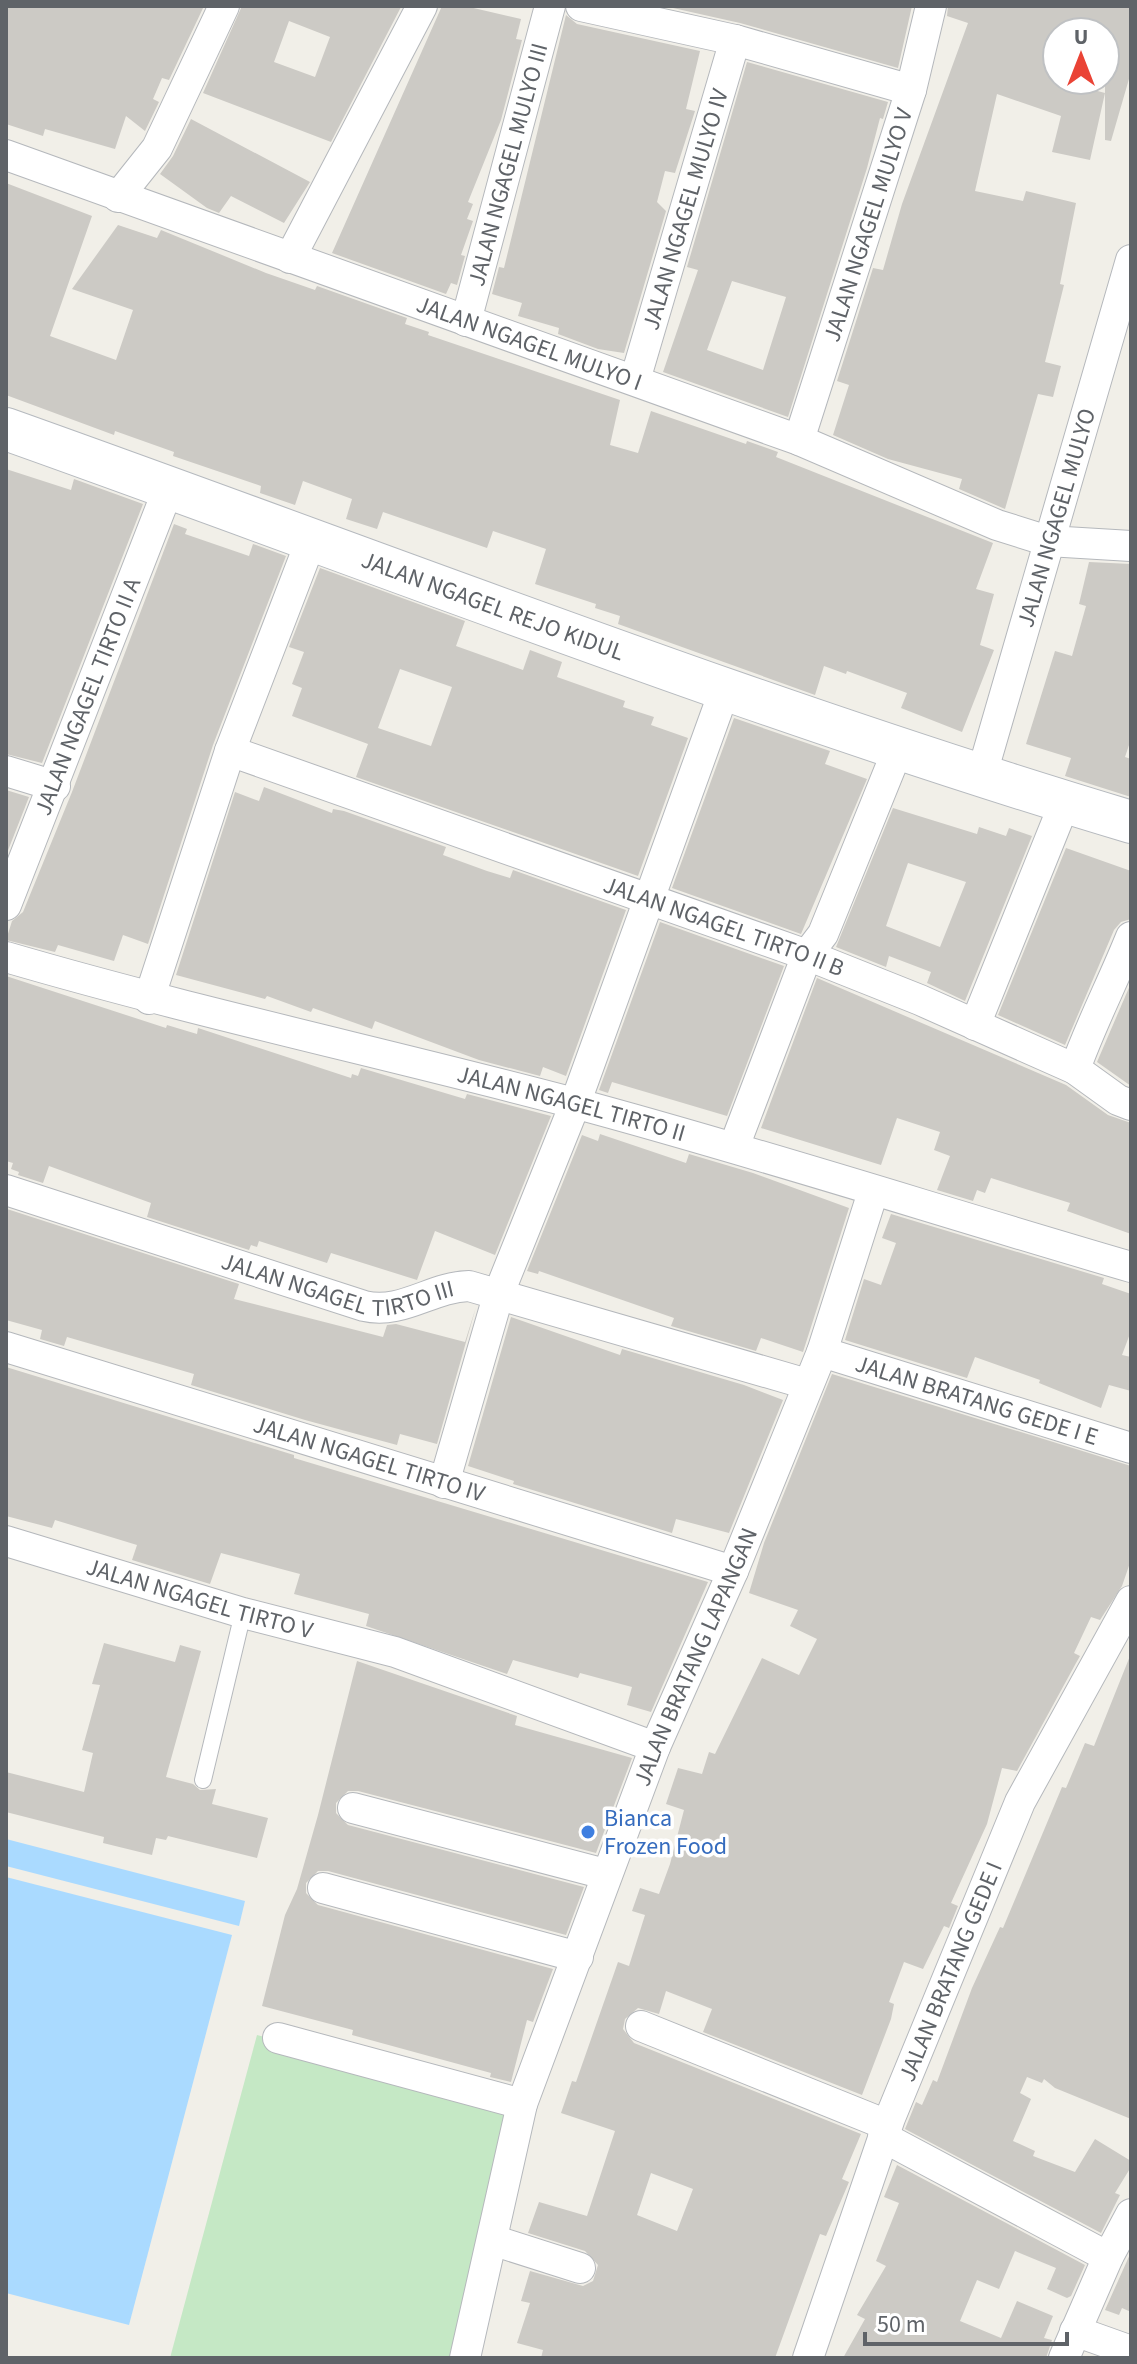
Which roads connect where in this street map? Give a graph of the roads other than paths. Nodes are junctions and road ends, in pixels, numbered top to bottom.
1 (224, 6) edge
2 (422, 6) edge
3 (550, 6) edge
4 (581, 6) edge
5 (931, 6) edge
6 (735, 40) junction
7 (911, 90) junction
8 (6, 155) edge
9 (118, 197) junction
10 (290, 258) junction
11 (1131, 260) edge
12 (466, 321) junction
13 (635, 380) junction
14 (6, 429) edge
15 (799, 440) junction
16 (169, 487) junction
17 (312, 538) junction
18 (1048, 541) junction
19 (1131, 546) edge
20 (725, 689) junction
21 (898, 749) junction
22 (230, 751) junction
23 (6, 771) edge
24 (981, 777) junction
25 (55, 786) junction
26 (1065, 802) junction
27 (1131, 822) edge
28 (647, 899) junction
29 (6, 905) edge
30 (1131, 937) edge
31 (807, 955) junction
32 (6, 957) edge
33 (149, 999) junction
34 (975, 1025) junction
35 (1075, 1069) junction
36 (575, 1104) junction
37 (1131, 1105) edge
38 (734, 1147) junction
39 (6, 1190) edge
40 (873, 1192) junction
41 (1131, 1267) edge
42 (499, 1293) junction
43 (6, 1347) edge
44 (822, 1352) junction
45 (807, 1384) junction
46 (1131, 1448) edge
47 (444, 1483) junction
48 (6, 1541) edge
49 (733, 1571) junction
50 (1131, 1601) edge
51 (243, 1613) junction
52 (655, 1747) junction
53 (203, 1780) dead end
54 (353, 1808) dead end
55 (605, 1874) junction
56 (323, 1888) dead end
57 (578, 1957) junction
58 (641, 2026) dead end
59 (278, 2038) dead end
60 (522, 2104) junction
61 (885, 2131) junction
62 (1131, 2214) edge
63 (492, 2240) junction
64 (1108, 2257) junction
65 (580, 2268) dead end
66 (1070, 2344) edge
67 (1131, 2351) edge
68 (465, 2358) edge
69 (808, 2358) edge

1 - 9 street
2 - 10 street
3 - 12 street, JALAN NGAGEL MULYO III
4 - 6 street
5 - 7 street, JALAN NGAGEL MULYO V
6 - 7 street
6 - 13 street, JALAN NGAGEL MULYO IV
7 - 15 street, JALAN NGAGEL MULYO V
8 - 9 street, JALAN NGAGEL MULYO I
9 - 10 street, JALAN NGAGEL MULYO I
10 - 12 street, JALAN NGAGEL MULYO I
11 - 18 street, JALAN NGAGEL MULYO
12 - 13 street, JALAN NGAGEL MULYO I
13 - 15 street, JALAN NGAGEL MULYO I
14 - 16 main road, JALAN NGAGEL REJO KIDUL
15 - 18 street, JALAN NGAGEL MULYO I
16 - 17 main road, JALAN NGAGEL REJO KIDUL
16 - 25 street, JALAN NGAGEL TIRTO II A
17 - 20 main road, JALAN NGAGEL REJO KIDUL
17 - 22 street
18 - 19 street, JALAN NGAGEL MULYO I
18 - 24 street, JALAN NGAGEL MULYO
20 - 21 main road, JALAN NGAGEL REJO KIDUL
20 - 28 street
21 - 24 main road, JALAN NGAGEL REJO KIDUL
21 - 31 street
22 - 28 street, JALAN NGAGEL TIRTO II B
22 - 33 street
23 - 25 street
24 - 26 main road, JALAN NGAGEL REJO KIDUL
25 - 29 street, JALAN NGAGEL TIRTO II A
26 - 27 main road, JALAN NGAGEL REJO KIDUL
26 - 34 street
28 - 31 street, JALAN NGAGEL TIRTO II B
28 - 36 street
30 - 35 street
31 - 34 street, JALAN NGAGEL TIRTO II B
31 - 38 street
32 - 33 street, JALAN NGAGEL TIRTO II
33 - 36 street, JALAN NGAGEL TIRTO II
34 - 35 street, JALAN NGAGEL TIRTO II B
35 - 37 street, JALAN NGAGEL TIRTO II B
36 - 38 street, JALAN NGAGEL TIRTO II
36 - 42 street
38 - 40 street, JALAN NGAGEL TIRTO II
39 - 42 street, JALAN NGAGEL TIRTO III
40 - 41 street, JALAN NGAGEL TIRTO II
40 - 44 street, JALAN BRATANG LAPANGAN
42 - 45 street, JALAN NGAGEL TIRTO III
42 - 47 street
43 - 47 street, JALAN NGAGEL TIRTO IV
44 - 45 street, JALAN BRATANG LAPANGAN
44 - 46 street, JALAN BRATANG GEDE I E
45 - 49 street, JALAN BRATANG LAPANGAN
47 - 49 street, JALAN NGAGEL TIRTO IV
48 - 51 street, JALAN NGAGEL TIRTO V
49 - 52 street, JALAN BRATANG LAPANGAN
50 - 61 street, JALAN BRATANG GEDE I
51 - 52 street, JALAN NGAGEL TIRTO V
51 - 53 lane
52 - 55 street, JALAN BRATANG LAPANGAN
54 - 55 street
55 - 57 street, JALAN BRATANG LAPANGAN
56 - 57 street
57 - 60 street, JALAN BRATANG LAPANGAN
58 - 61 street
59 - 60 street
60 - 63 street, JALAN BRATANG LAPANGAN
61 - 64 street
61 - 69 street, JALAN BRATANG GEDE I
62 - 64 street
63 - 65 street
63 - 68 street, JALAN BRATANG LAPANGAN
64 - 66 street
66 - 67 street

